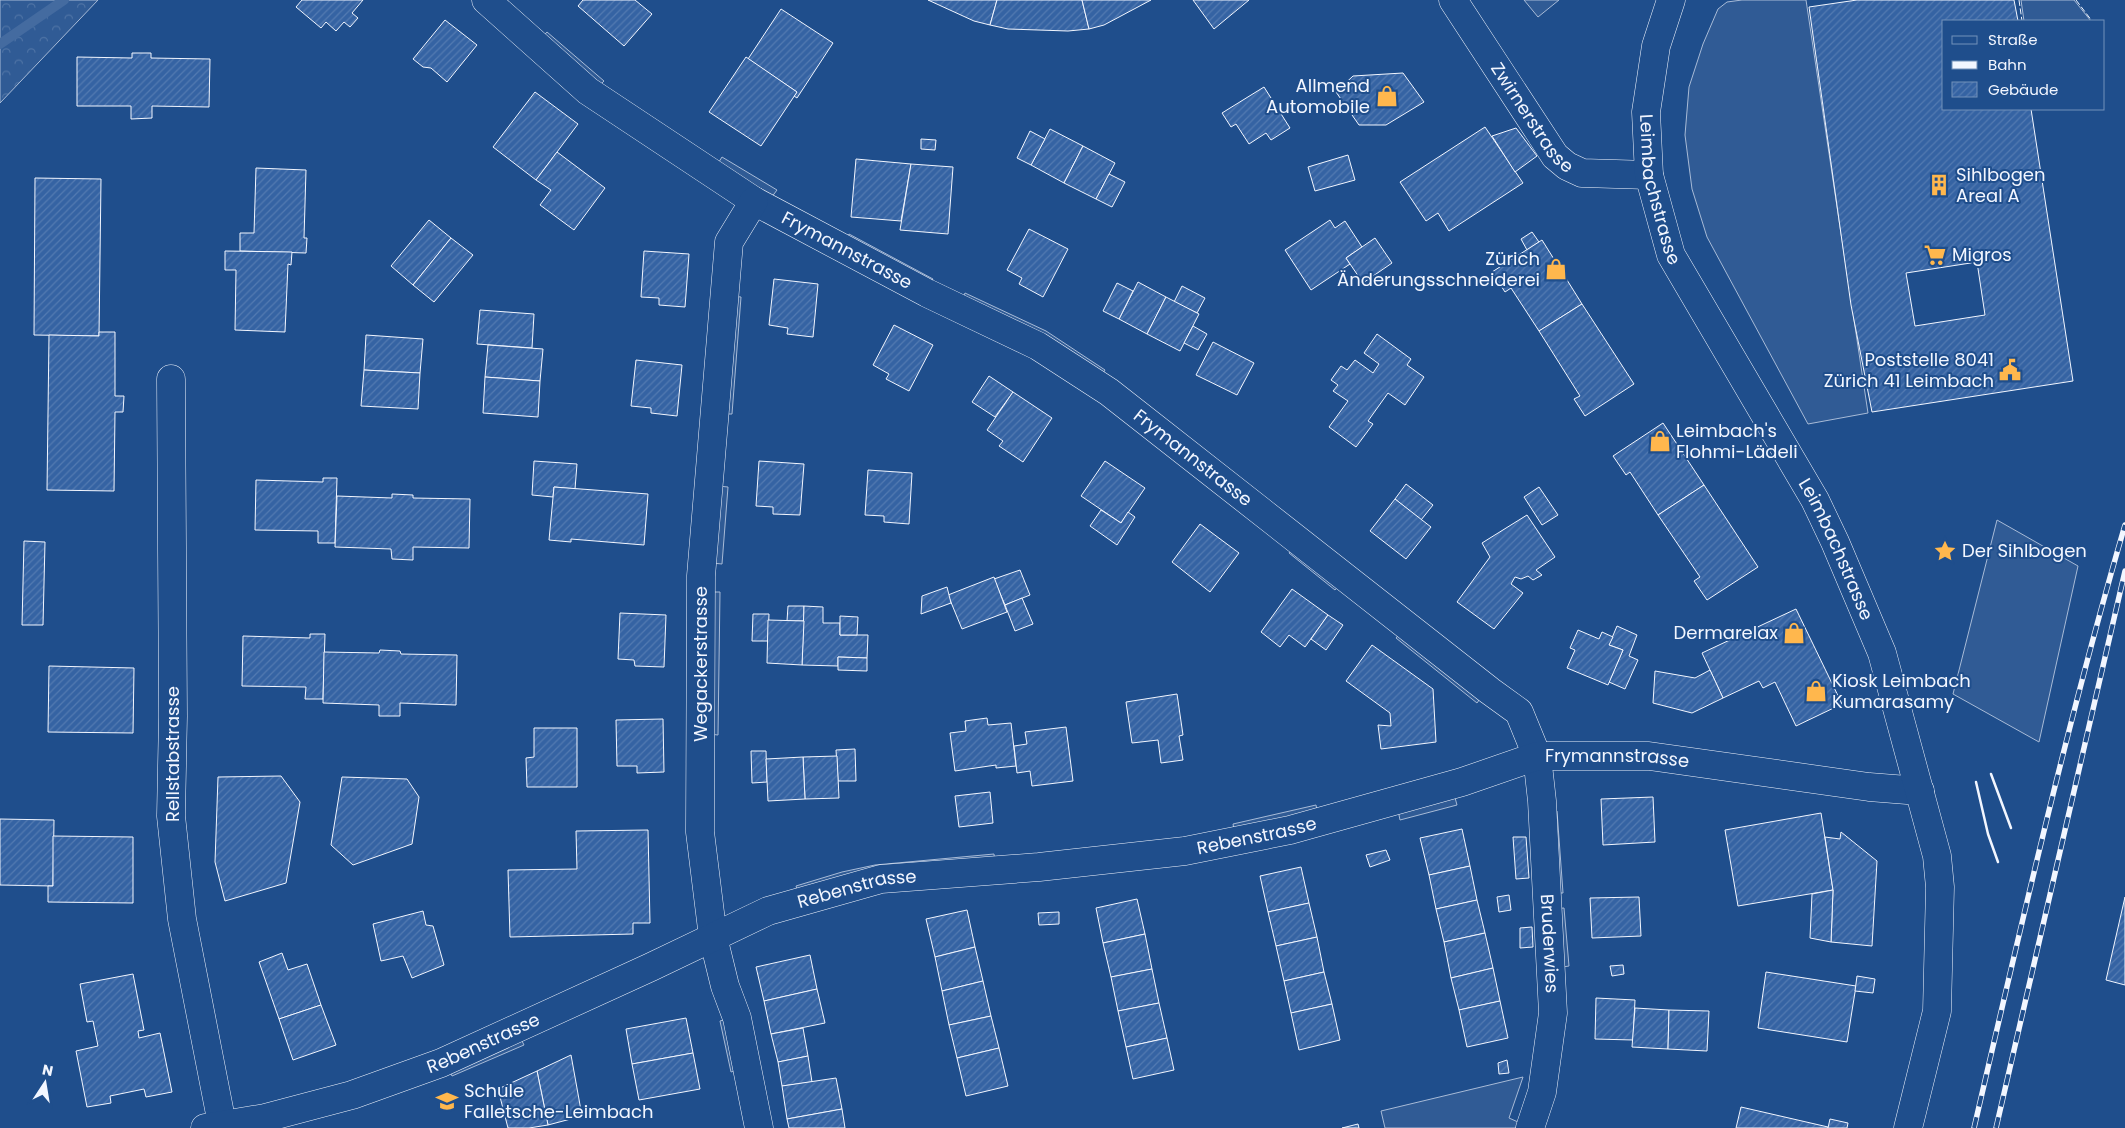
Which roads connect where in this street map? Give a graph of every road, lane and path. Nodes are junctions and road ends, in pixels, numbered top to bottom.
1 (486, 0) edge
2 (1453, 0) edge
3 (1671, 0) edge
4 (1649, 175) junction
5 (754, 202) junction
6 (171, 379) dead end
7 (1538, 756) junction
8 (1920, 791) junction
9 (713, 937) junction
10 (213, 1126) edge
11 (759, 1128) edge
12 (1530, 1128) edge
13 (1908, 1128) edge

1 - 5 street, Frymannstrasse
2 - 4 street, Zwirnerstrasse
3 - 4 street, Leimbachstrasse
4 - 8 street, Leimbachstrasse
5 - 7 street, Frymannstrasse
5 - 9 street, Wegackerstrasse
6 - 10 street, Rellstabstrasse
7 - 8 street, Frymannstrasse
7 - 9 street, Rebenstrasse
7 - 12 street, Bruderwies
8 - 13 street, Leimbachstrasse
9 - 10 street, Rebenstrasse
9 - 11 street, Wegackerstrasse

